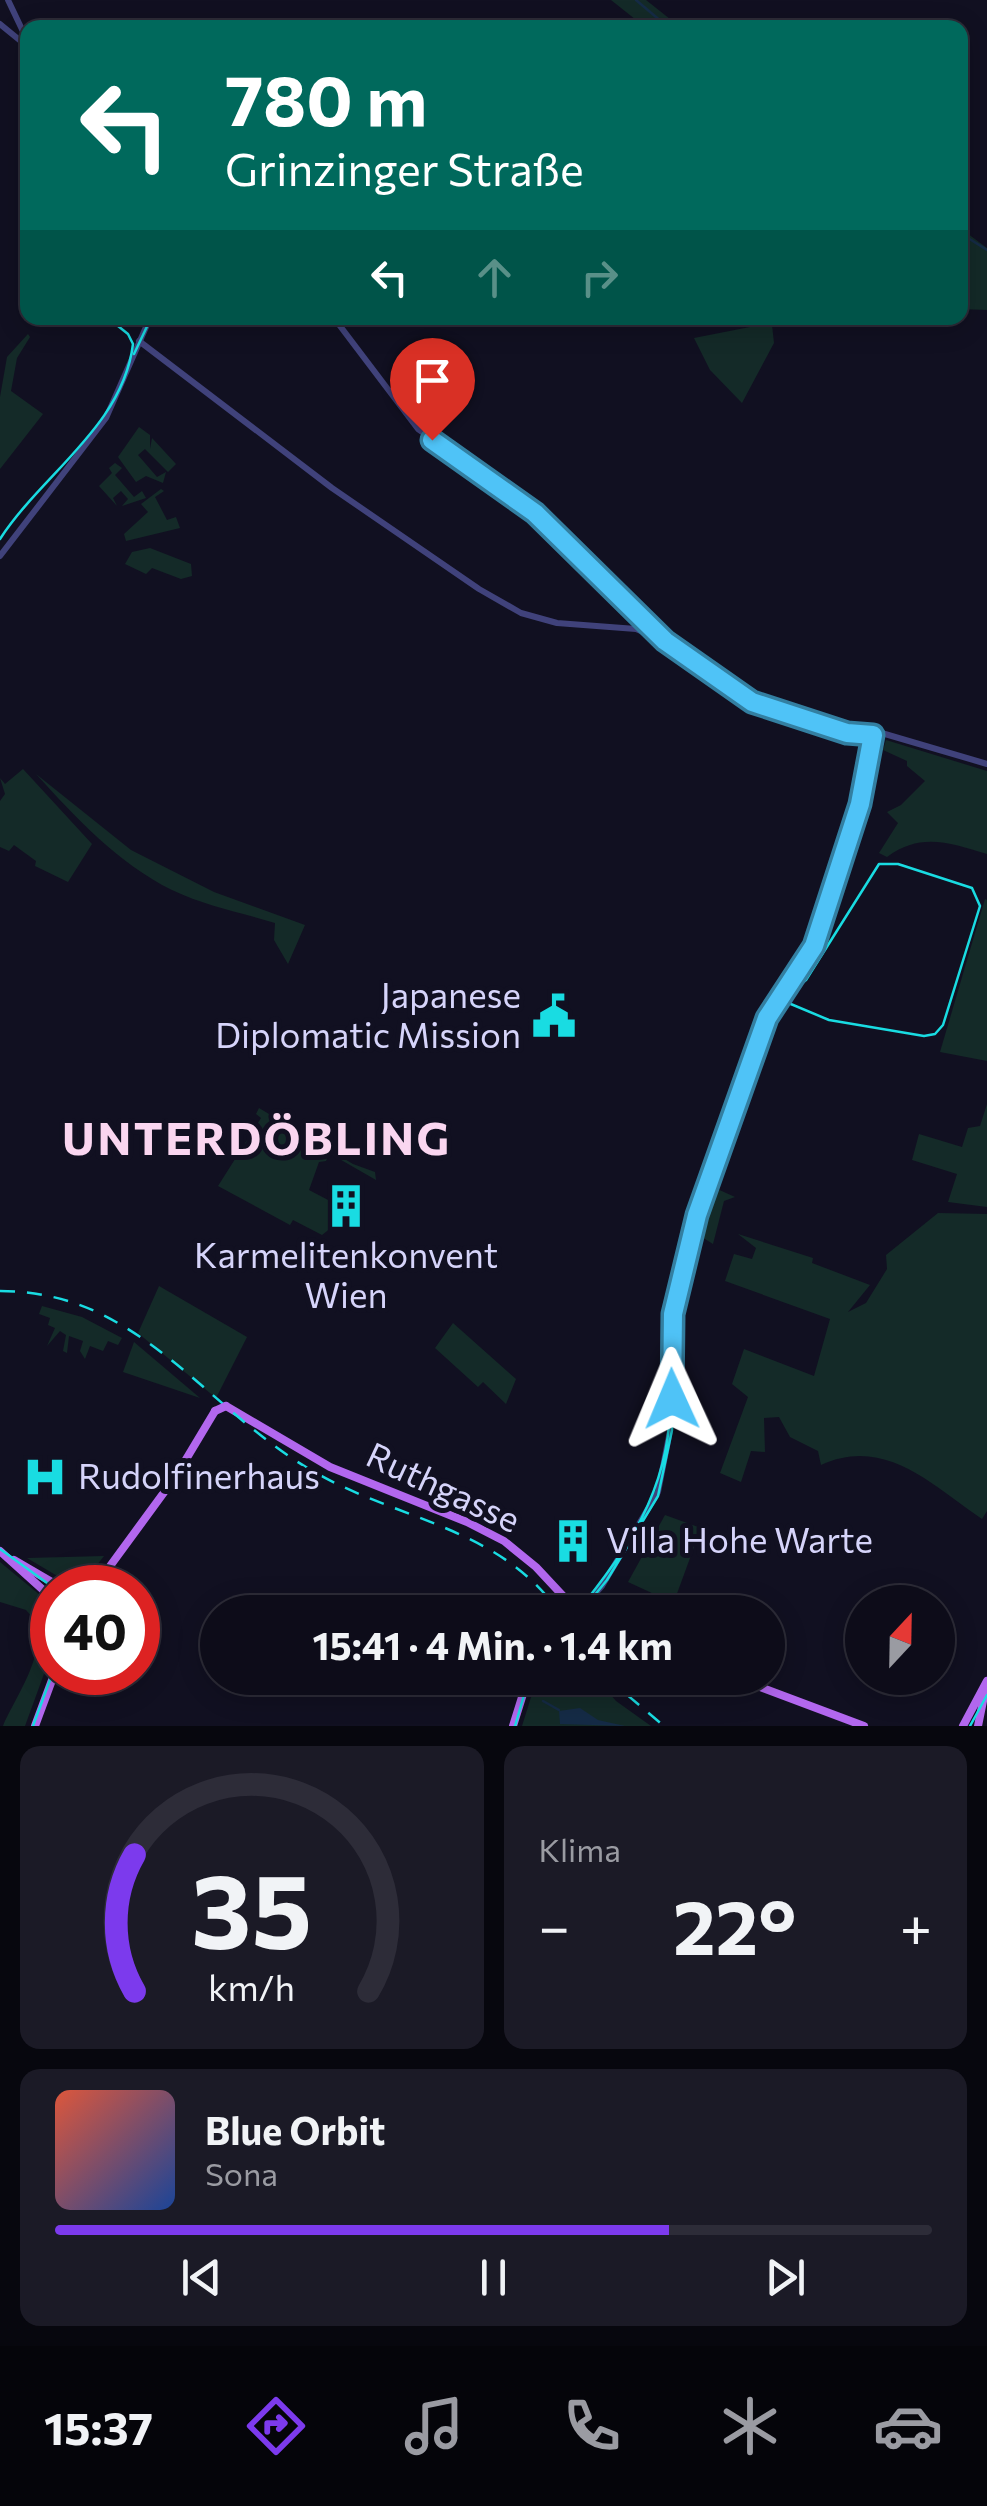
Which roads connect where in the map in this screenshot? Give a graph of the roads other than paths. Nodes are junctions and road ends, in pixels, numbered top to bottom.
1 (147, 325) edge
2 (339, 325) edge
3 (139, 341) junction
4 (0, 556) edge
5 (635, 611) junction
6 (624, 626) junction
7 (665, 641) junction
8 (873, 735) junction
9 (987, 764) edge
10 (0, 1551) edge
11 (11, 1559) junction
12 (111, 1565) edge
13 (30, 1570) edge
14 (30, 1577) edge
15 (563, 1595) edge
16 (592, 1595) edge
17 (987, 1682) edge
18 (46, 1695) edge
19 (523, 1695) edge
20 (781, 1695) edge
21 (35, 1726) edge
22 (513, 1726) edge
23 (864, 1726) edge
24 (964, 1726) edge
25 (978, 1726) edge

1 - 3 street
2 - 5 street
3 - 4 street
3 - 6 street
5 - 6 street
5 - 7 street
6 - 7 street
7 - 8 street
8 - 9 street
8 - 16 street
10 - 11 main road
11 - 13 main road
11 - 14 main road
12 - 15 main road, Ruthgasse
17 - 24 main road
17 - 25 main road
18 - 21 main road
19 - 22 main road
20 - 23 main road

